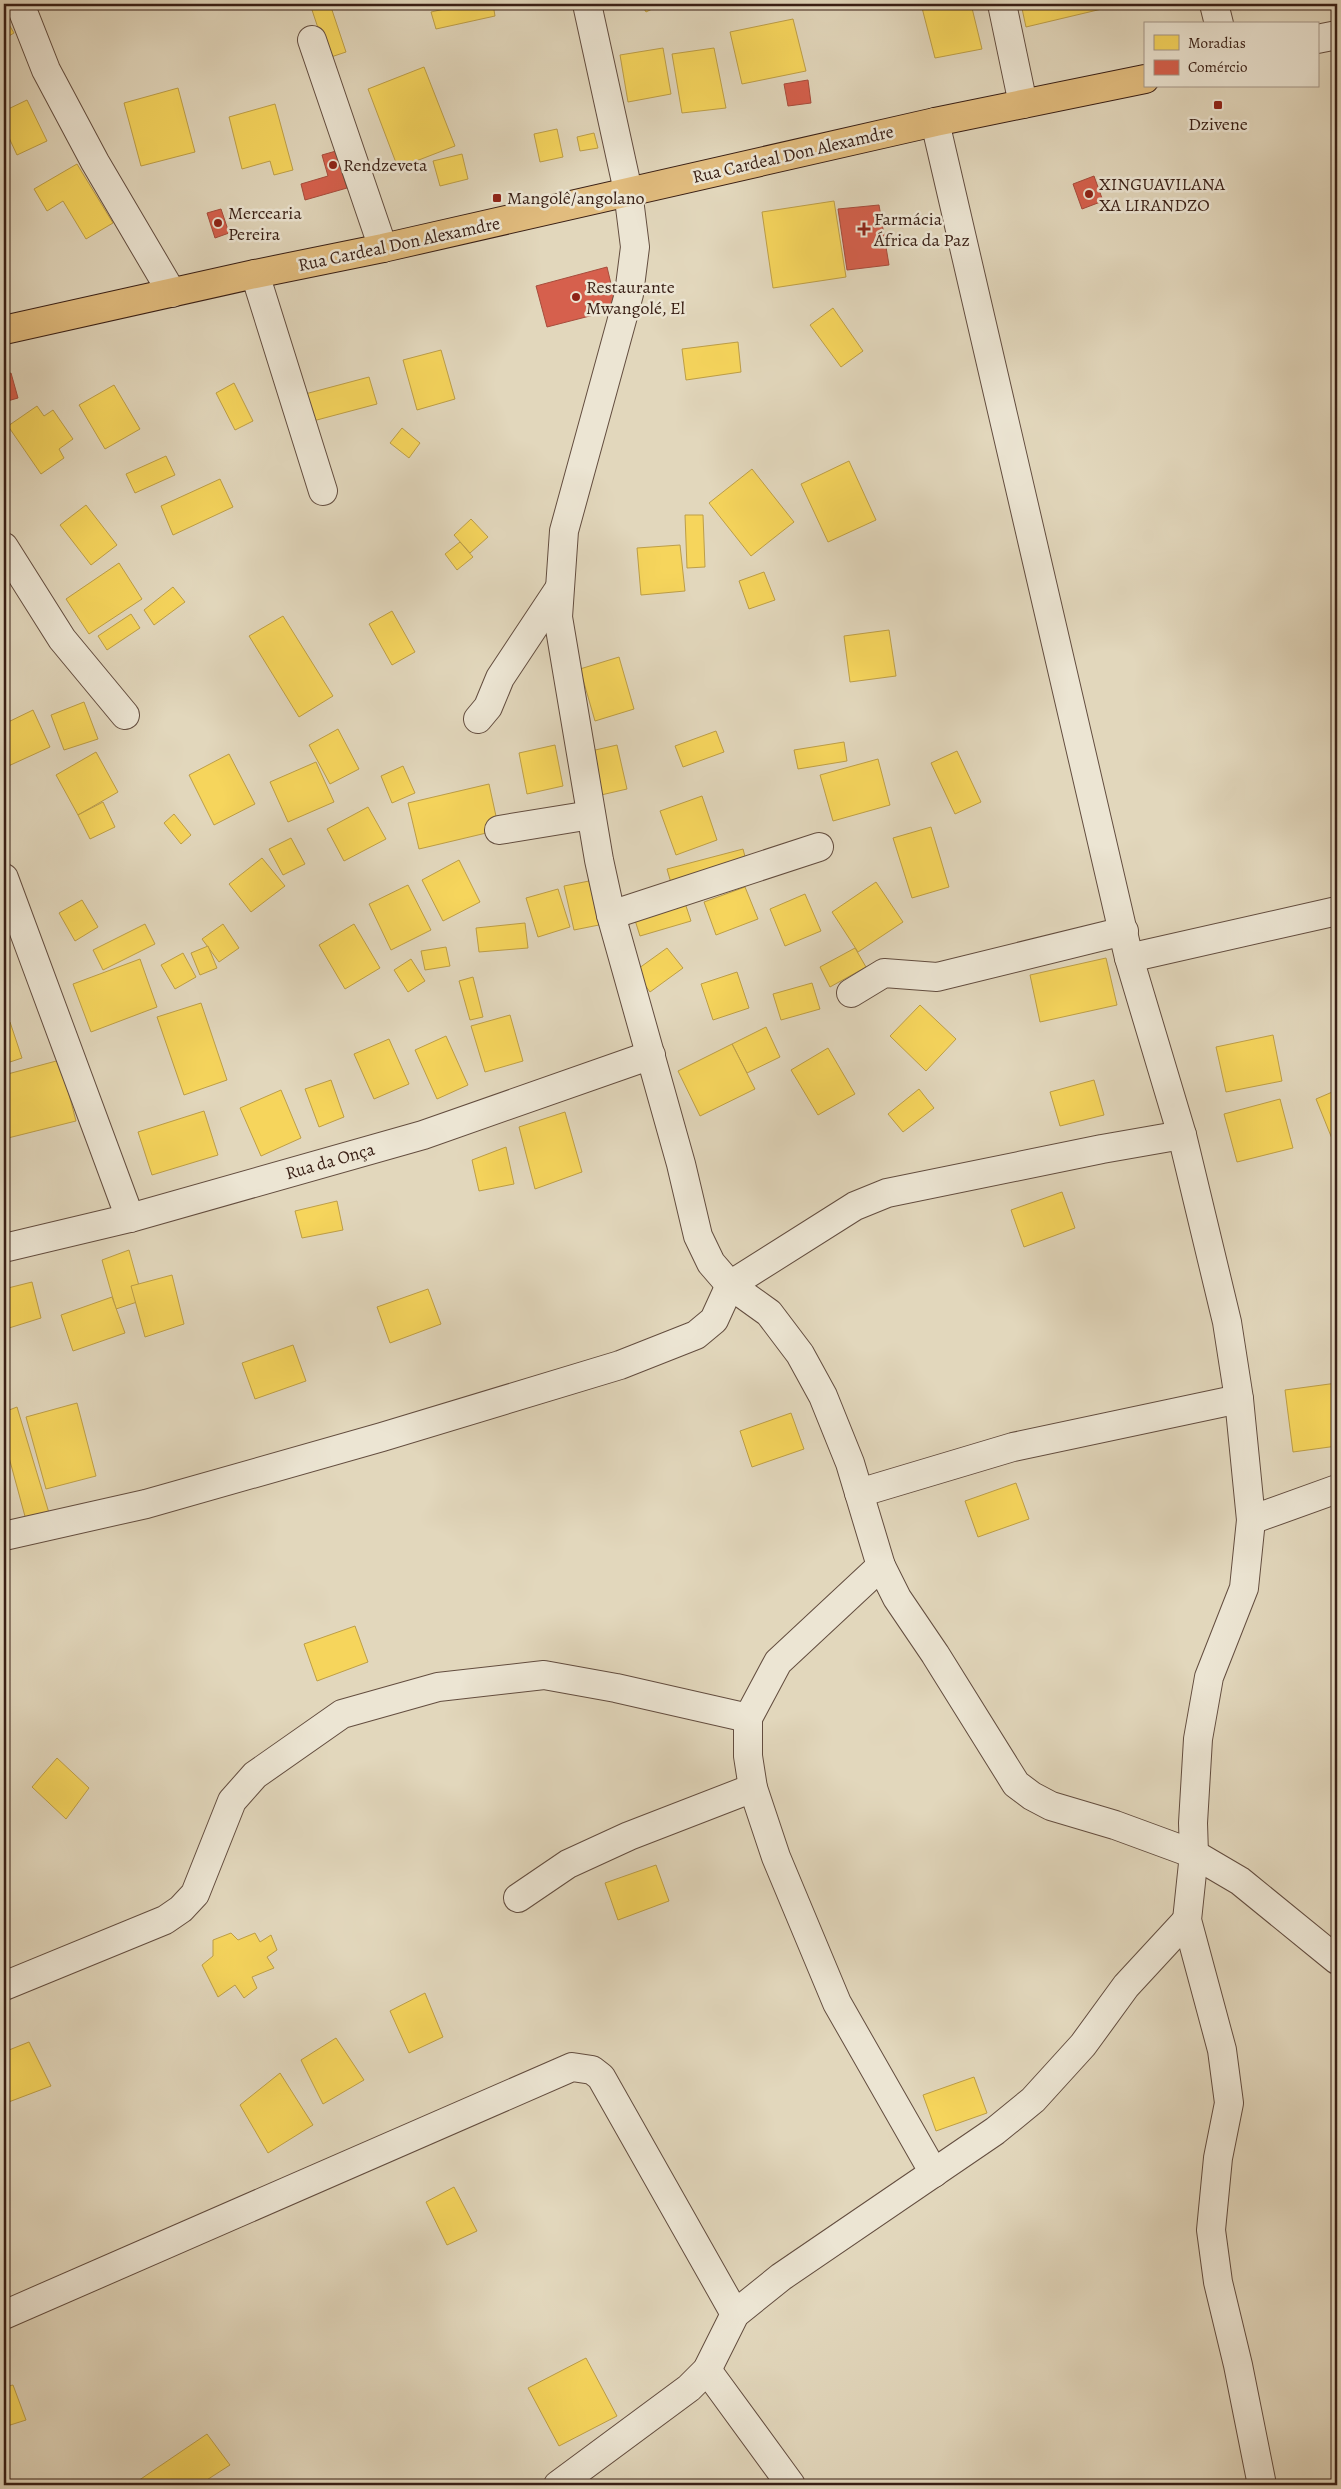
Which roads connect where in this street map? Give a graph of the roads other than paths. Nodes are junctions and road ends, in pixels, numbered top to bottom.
1 (20, 4) edge
2 (587, 4) edge
3 (1002, 4) edge
4 (1214, 4) edge
5 (1218, 22) edge
6 (1337, 34) edge
7 (1318, 39) edge
8 (312, 40) dead end
9 (1144, 80) edge
10 (1023, 104) junction
11 (935, 122) junction
12 (628, 191) junction
13 (383, 248) junction
14 (255, 274) junction
15 (172, 293) junction
16 (4, 330) edge
17 (323, 491) dead end
18 (4, 547) edge
19 (560, 587) junction
20 (126, 715) dead end
21 (478, 720) dead end
22 (591, 815) junction
23 (499, 830) dead end
24 (819, 847) dead end
25 (4, 878) edge
26 (1337, 911) edge
27 (611, 915) junction
28 (1124, 931) junction
29 (1129, 958) junction
30 (851, 993) dead end
31 (651, 1055) junction
32 (1182, 1135) junction
33 (130, 1218) junction
34 (4, 1248) edge
35 (730, 1285) junction
36 (1239, 1399) junction
37 (1337, 1489) edge
38 (860, 1493) junction
39 (1251, 1520) junction
40 (4, 1536) edge
41 (880, 1566) junction
42 (748, 1718) junction
43 (753, 1788) junction
44 (1194, 1854) junction
45 (518, 1898) dead end
46 (1187, 1920) junction
47 (1337, 1960) edge
48 (4, 1986) edge
49 (934, 2173) junction
50 (735, 2314) junction
51 (4, 2315) edge
52 (707, 2370) junction
53 (558, 2485) edge
54 (791, 2485) edge
55 (1262, 2485) edge

1 - 15 street
2 - 12 street
3 - 10 street
4 - 5 street
6 - 7 street
8 - 13 street
9 - 10 main road, Rua Cardeal Don Alexamdre
10 - 11 main road, Rua Cardeal Don Alexamdre
11 - 12 main road, Rua Cardeal Don Alexamdre
11 - 28 street
12 - 13 main road, Rua Cardeal Don Alexamdre
12 - 19 street
13 - 14 main road, Rua Cardeal Don Alexamdre
14 - 15 main road, Rua Cardeal Don Alexamdre
14 - 17 street
15 - 16 main road, Rua Cardeal Don Alexamdre
18 - 20 street
19 - 21 street
19 - 22 street
22 - 23 street
22 - 27 street
24 - 27 street
25 - 33 street
26 - 29 street
27 - 31 street
28 - 29 street
28 - 30 street
29 - 32 street
31 - 33 street, Rua da Onça
31 - 35 street
32 - 35 street
32 - 36 street
33 - 34 street, Rua da Onça
35 - 38 street
35 - 40 street
36 - 38 street
36 - 39 street
37 - 39 street
38 - 41 street
39 - 44 street
41 - 42 street
41 - 44 street
42 - 43 street
42 - 48 street
43 - 45 street
43 - 49 street
44 - 46 street
44 - 47 street
46 - 49 street
46 - 55 street
49 - 50 street
50 - 51 street
50 - 52 street
52 - 53 street
52 - 54 street

